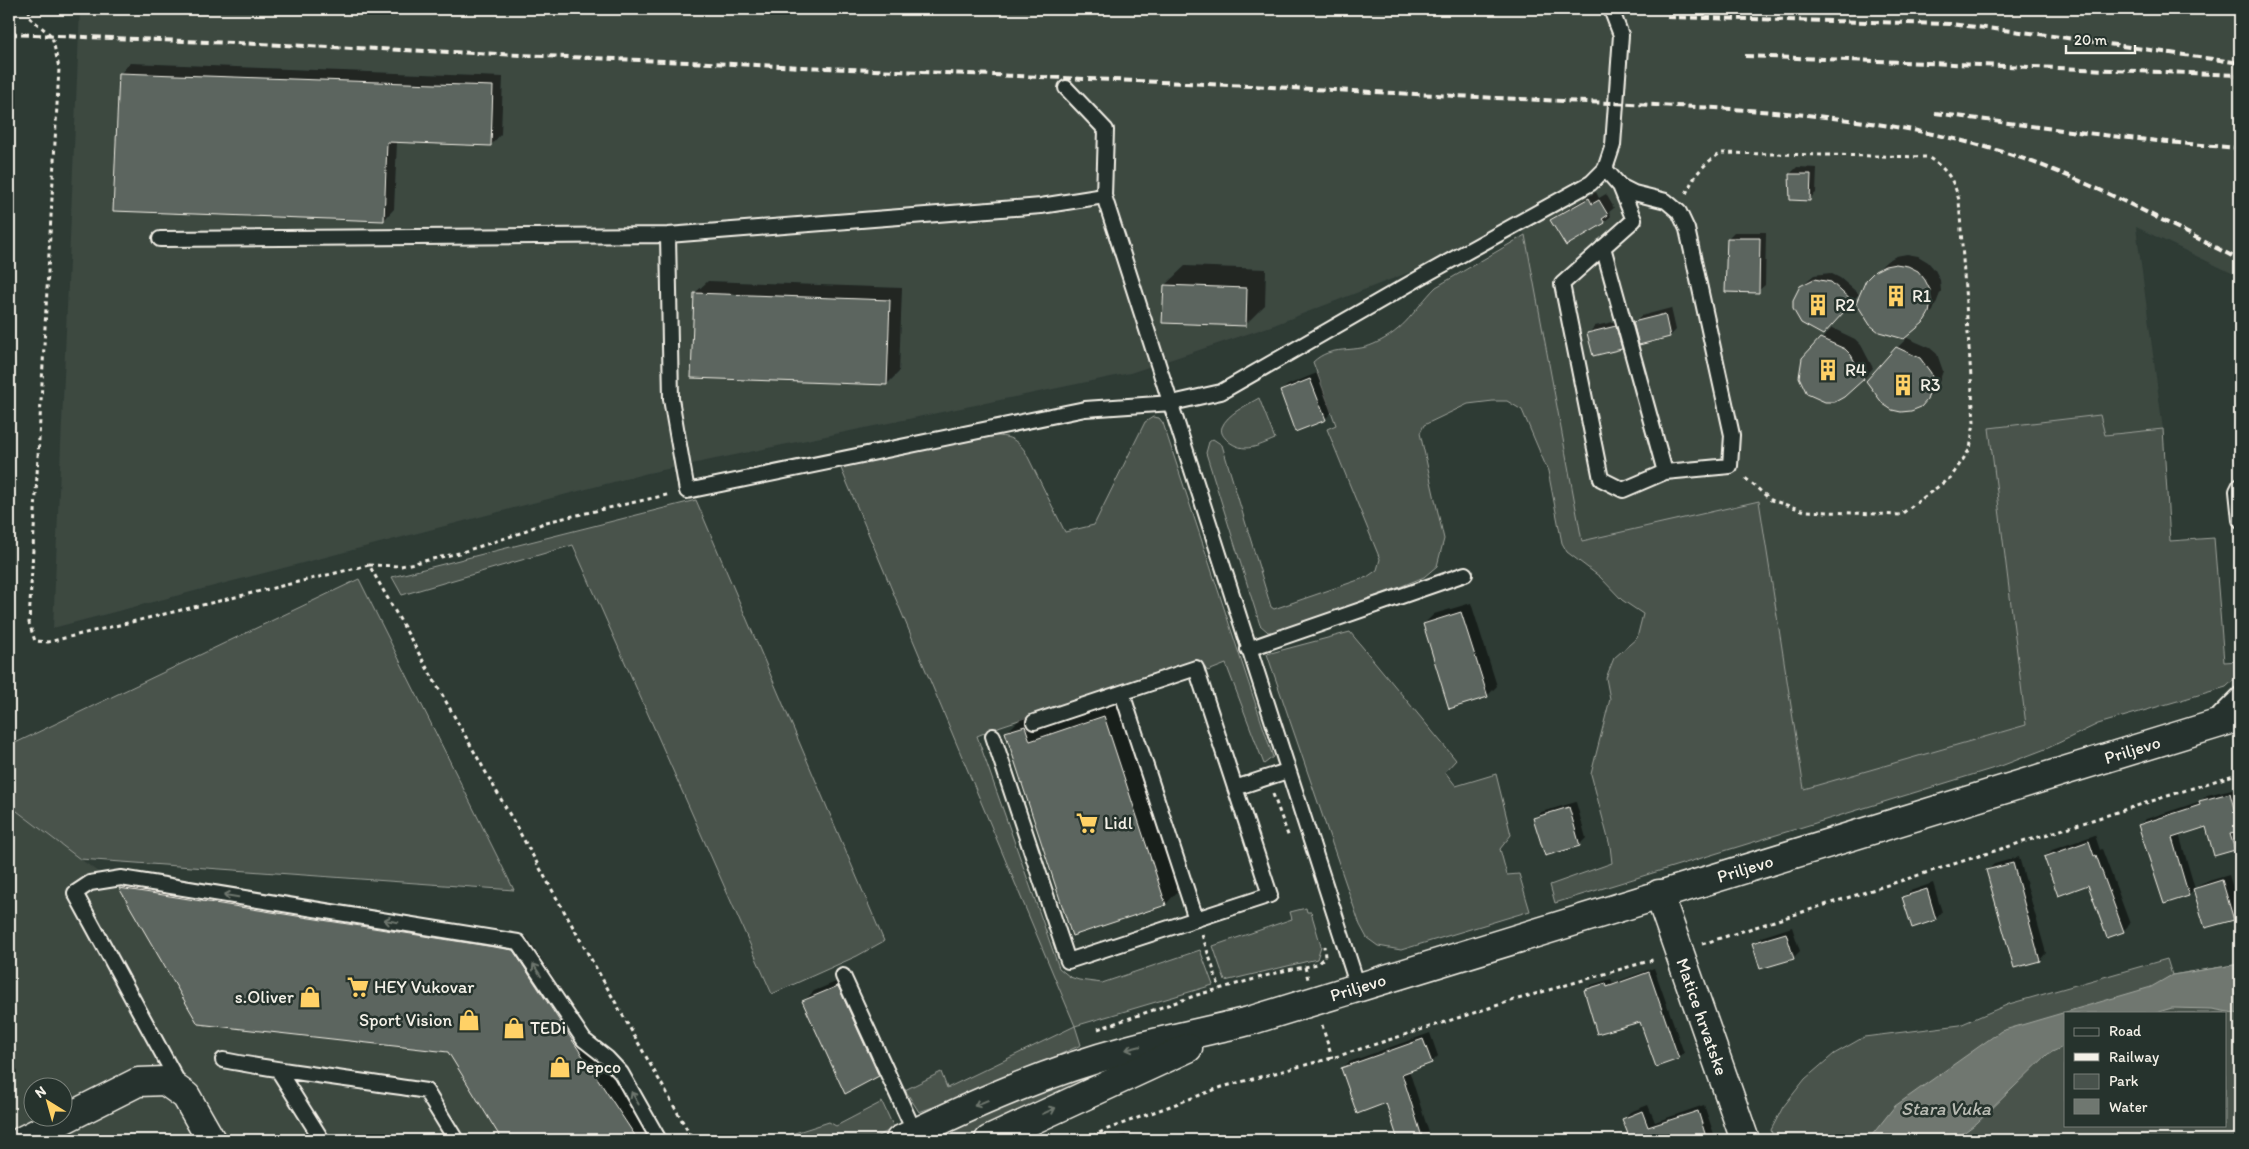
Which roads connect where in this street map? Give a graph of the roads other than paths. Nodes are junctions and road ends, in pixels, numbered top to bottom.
1 (1611, 9) edge
2 (1066, 88) dead end
3 (1605, 169) junction
4 (1620, 186) junction
5 (1104, 196) junction
6 (668, 235) junction
7 (160, 240) dead end
8 (1604, 247) junction
9 (1172, 403) junction
10 (1665, 472) junction
11 (2240, 485) edge
12 (2240, 520) edge
13 (1465, 574) dead end
14 (1248, 649) junction
15 (1122, 693) junction
16 (2240, 694) edge
17 (2240, 717) edge
18 (1034, 722) dead end
19 (2204, 728) junction
20 (993, 736) dead end
21 (1287, 771) junction
22 (1235, 788) junction
23 (1659, 894) junction
24 (1196, 919) junction
25 (844, 976) dead end
26 (1358, 987) junction
27 (1249, 1021) junction
28 (223, 1060) dead end
29 (278, 1070) junction
30 (186, 1096) junction
31 (56, 1132) edge
32 (908, 1137) edge
33 (23, 1140) edge
34 (211, 1140) edge
35 (322, 1140) edge
36 (456, 1140) edge
37 (659, 1140) edge
38 (989, 1140) edge
39 (1745, 1140) edge

1 - 3 lane
2 - 5 lane
3 - 4 lane
3 - 9 lane
4 - 8 lane
4 - 10 lane
5 - 6 lane
5 - 9 lane
6 - 7 lane
6 - 9 lane
8 - 10 lane
8 - 10 lane
9 - 14 lane
11 - 12 lane
13 - 14 lane
14 - 21 lane
15 - 18 lane
15 - 22 lane
15 - 24 lane
16 - 19 lane
17 - 19 main road, Priljevo
19 - 23 main road, Priljevo
20 - 24 lane
21 - 22 lane
21 - 26 lane
22 - 24 lane
23 - 26 main road, Priljevo
23 - 39 main road, Matice hrvatske
25 - 32 lane
26 - 27 main road, Priljevo
27 -> 32 main road, Priljevo
38 -> 27 main road, Priljevo
28 - 29 lane
29 - 35 lane
29 - 36 lane
30 - 31 main road
30 - 34 main road
37 -> 30 lane
31 - 33 main road

